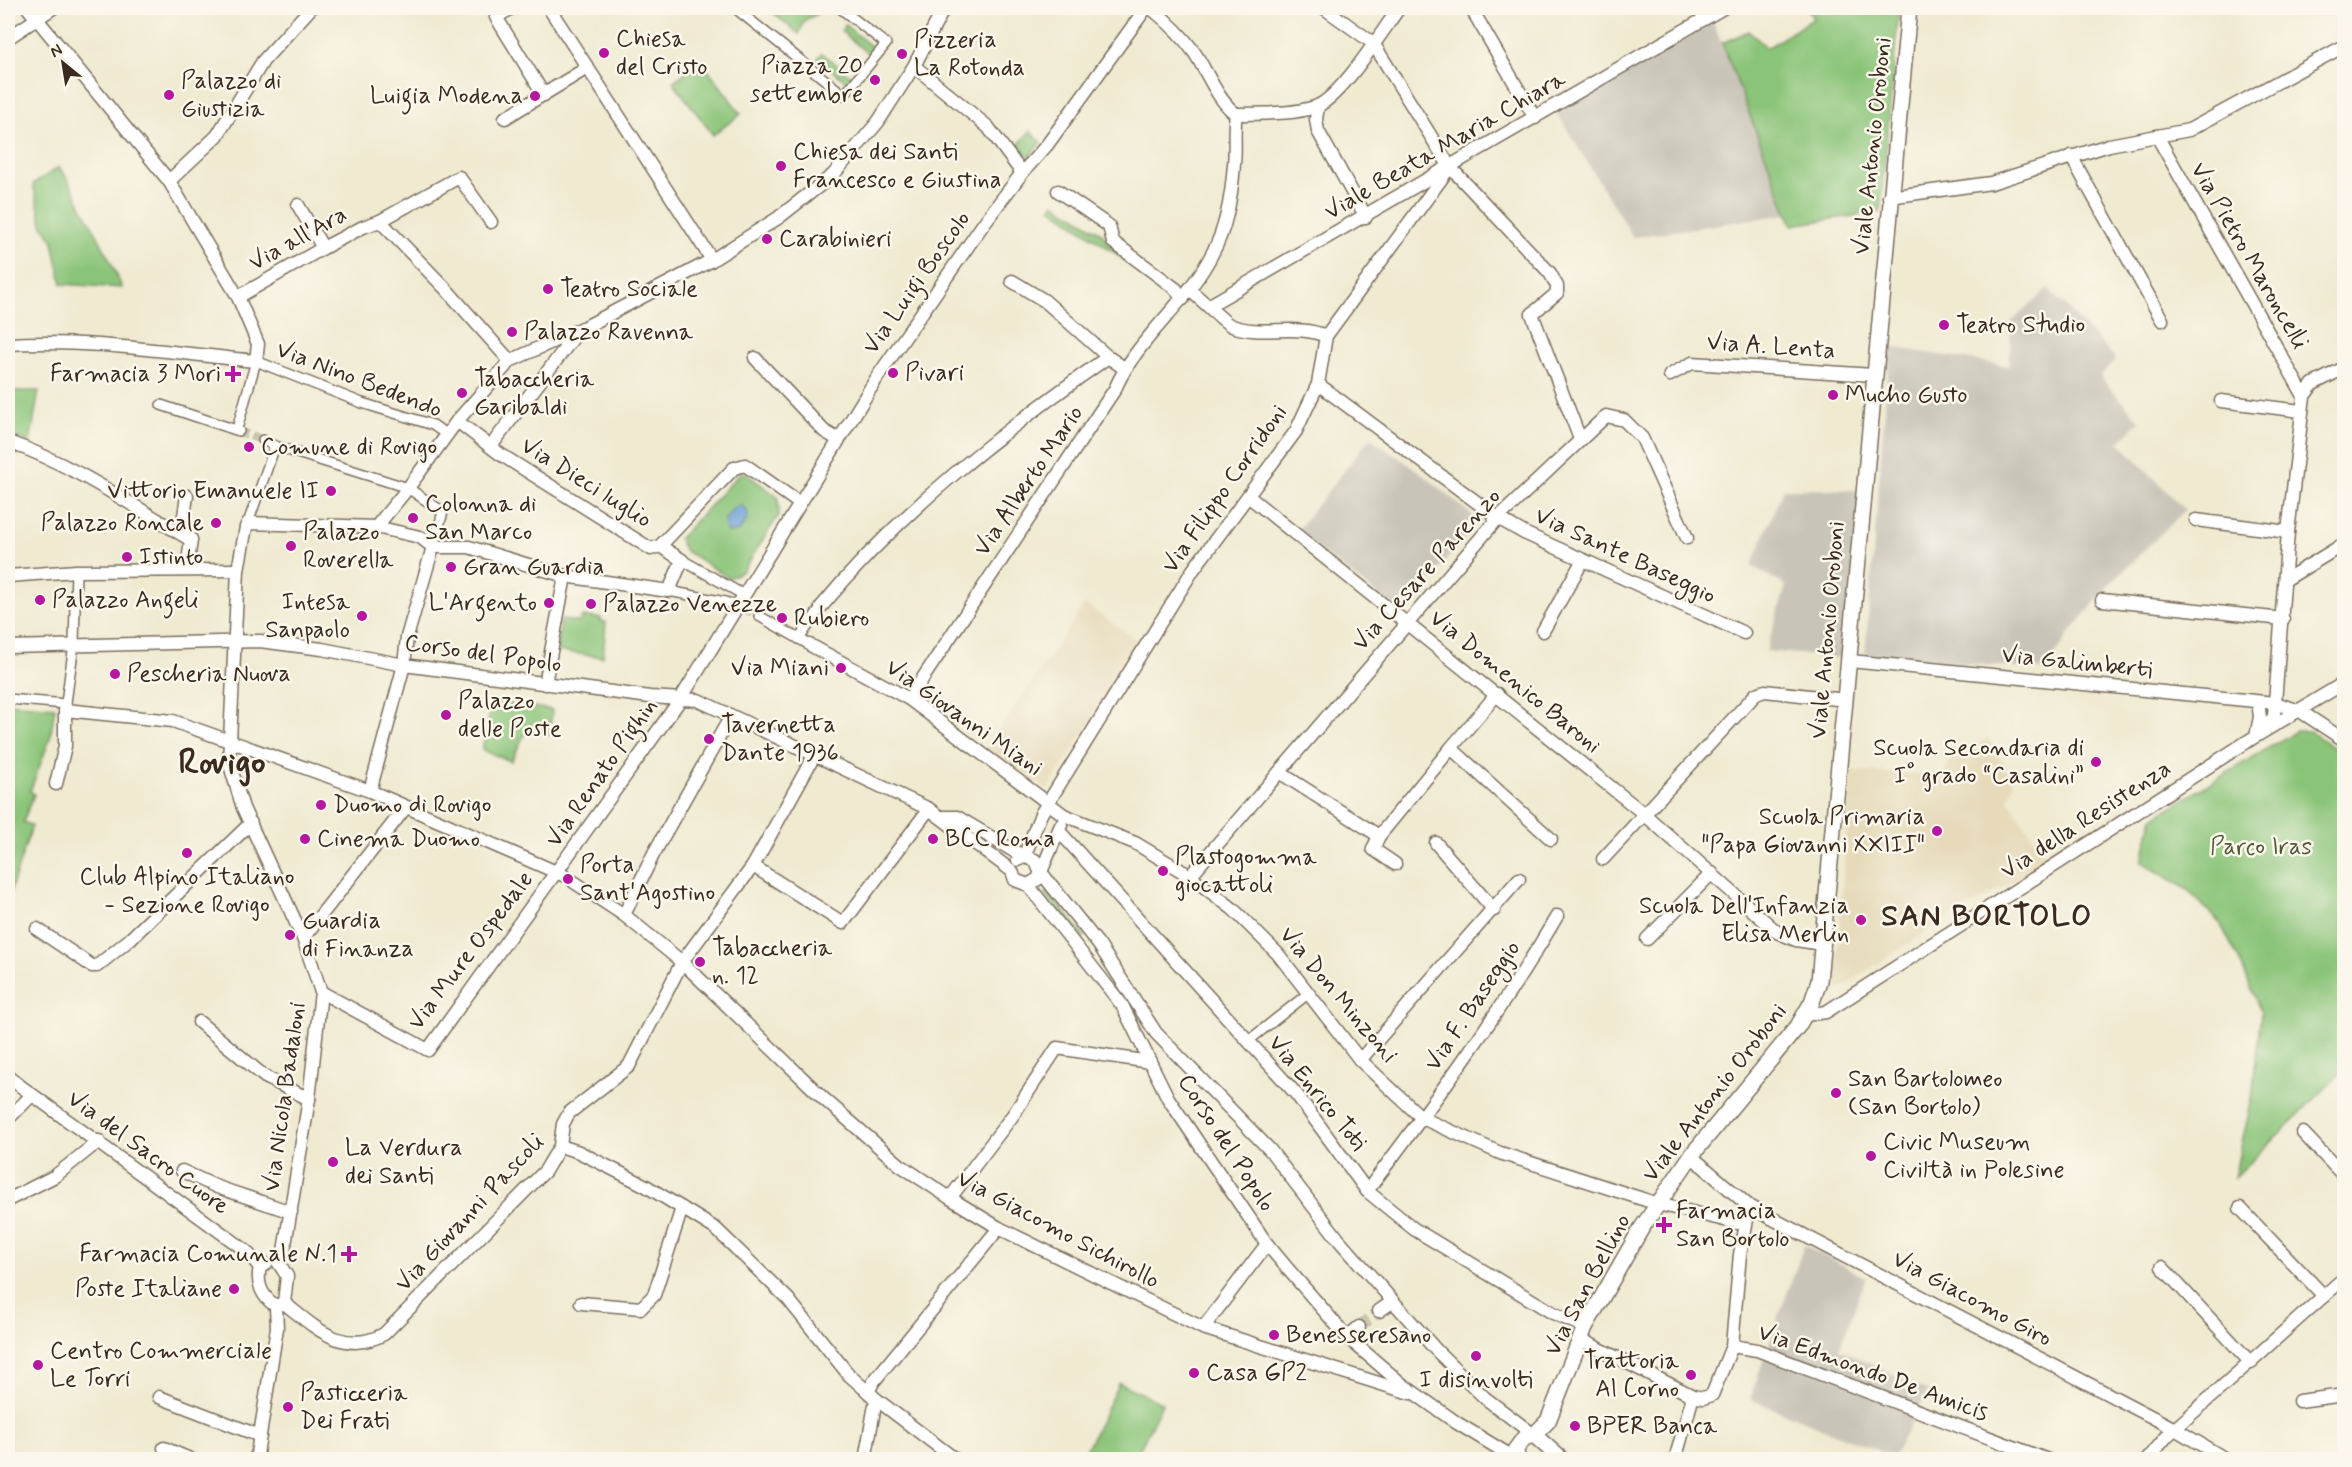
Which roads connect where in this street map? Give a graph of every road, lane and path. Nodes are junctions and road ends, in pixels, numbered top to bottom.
1 (28, 8) edge
2 (53, 8) edge
3 (311, 8) edge
4 (512, 8) edge
5 (549, 8) edge
6 (735, 8) edge
7 (944, 8) edge
8 (1146, 8) edge
9 (1151, 8) edge
10 (1324, 8) edge
11 (1399, 8) edge
12 (1471, 8) edge
13 (1723, 8) edge
14 (1909, 8) edge
15 (838, 9) edge
16 (35, 19) junction
17 (8, 38) edge
18 (1373, 43) junction
19 (2344, 46) edge
20 (881, 48) dead end
21 (801, 55) dead end
22 (914, 66) junction
23 (586, 68) junction
24 (845, 93) dead end
25 (544, 94) junction
26 (1318, 106) junction
27 (1236, 114) junction
28 (505, 118) dead end
29 (1535, 118) junction
30 (2157, 136) junction
31 (2071, 156) junction
32 (1450, 168) junction
33 (1022, 173) junction
34 (170, 181) junction
35 (1058, 191) dead end
36 (1889, 197) junction
37 (298, 205) dead end
38 (1366, 217) junction
39 (380, 221) junction
40 (491, 222) dead end
41 (322, 248) junction
42 (712, 260) junction
43 (1012, 281) dead end
44 (1186, 294) junction
45 (238, 297) junction
46 (1210, 305) junction
47 (2162, 320) dead end
48 (579, 329) junction
49 (1326, 336) junction
50 (8, 344) edge
51 (1108, 357) junction
52 (755, 358) dead end
53 (256, 361) junction
54 (510, 361) junction
55 (1124, 368) junction
56 (2344, 368) edge
57 (1670, 375) dead end
58 (1873, 375) junction
59 (1318, 384) junction
60 (2304, 396) junction
61 (2221, 401) dead end
62 (161, 405) dead end
63 (2301, 411) junction
64 (457, 421) junction
65 (447, 435) junction
66 (1580, 439) junction
67 (263, 440) tunnel mouth
68 (839, 440) junction
69 (8, 442) edge
70 (275, 446) junction
71 (491, 446) junction
72 (408, 488) junction
73 (187, 496) dead end
74 (1248, 496) junction
75 (799, 503) junction
76 (1498, 518) junction
77 (2196, 520) dead end
78 (248, 523) junction
79 (375, 527) junction
80 (2288, 532) junction
81 (1687, 538) dead end
82 (191, 540) junction
83 (2344, 544) edge
84 (660, 546) junction
85 (433, 547) junction
86 (682, 560) junction
87 (1583, 560) junction
88 (187, 568) junction
89 (238, 570) junction
90 (76, 571) junction
91 (8, 576) edge
92 (565, 576) junction
93 (2285, 580) junction
94 (669, 591) junction
95 (2102, 600) dead end
96 (741, 602) junction
97 (821, 607) joint
98 (759, 616) tunnel mouth
99 (2283, 619) junction
100 (1407, 622) junction
101 (1543, 631) dead end
102 (1744, 633) dead end
103 (237, 641) junction
104 (805, 642) junction
105 (74, 644) junction
106 (8, 647) edge
107 (1850, 661) junction
108 (404, 665) junction
109 (2344, 683) edge
110 (545, 684) junction
111 (1497, 694) junction
112 (8, 699) edge
113 (909, 699) junction
114 (680, 700) junction
115 (1846, 700) junction
116 (2258, 702) junction
117 (2275, 703) junction
118 (65, 707) junction
119 (2300, 711) junction
120 (731, 716) junction
121 (2261, 733) junction
122 (2344, 740) edge
123 (230, 742) junction
124 (1451, 748) junction
125 (814, 756) junction
126 (1279, 772) junction
127 (56, 784) dead end
128 (370, 791) junction
129 (1049, 805) junction
130 (406, 807) junction
131 (928, 809) junction
132 (1643, 813) junction
133 (1064, 815) junction
134 (942, 817) junction
135 (251, 823) junction
136 (1059, 831) junction
137 (1379, 836) junction
138 (1551, 839) dead end
139 (1436, 843) dead end
140 (1024, 858) junction
141 (1603, 859) dead end
142 (1395, 864) dead end
143 (753, 866) junction
144 (1012, 871) junction
145 (1040, 871) junction
146 (560, 873) junction
147 (1712, 873) junction
148 (1190, 876) junction
149 (1519, 879) dead end
150 (574, 882) dead end
151 (1028, 885) junction
152 (1494, 910) junction
153 (624, 915) junction
154 (1557, 916) dead end
155 (37, 929) dead end
156 (303, 938) junction
157 (1647, 939) dead end
158 (1822, 944) junction
159 (682, 962) junction
160 (321, 992) junction
161 (1309, 993) junction
162 (1804, 1015) junction
163 (199, 1022) dead end
164 (1248, 1041) junction
165 (1360, 1060) junction
166 (1150, 1062) junction
167 (8, 1077) edge
168 (32, 1095) junction
169 (309, 1099) junction
170 (1422, 1118) junction
171 (8, 1119) edge
172 (2303, 1133) dead end
173 (99, 1141) junction
174 (560, 1146) junction
175 (1691, 1156) junction
176 (182, 1171) dead end
177 (2344, 1176) edge
178 (1367, 1191) junction
179 (950, 1198) junction
180 (8, 1200) edge
181 (1658, 1204) junction
182 (1750, 1207) junction
183 (682, 1208) junction
184 (2240, 1208) dead end
185 (291, 1212) junction
186 (1745, 1221) junction
187 (999, 1228) junction
188 (1267, 1244) junction
189 (278, 1262) junction
190 (260, 1267) junction
191 (2162, 1267) dead end
192 (2344, 1278) edge
193 (2324, 1296) junction
194 (1392, 1302) junction
195 (581, 1303) dead end
196 (280, 1304) junction
197 (1379, 1311) tunnel mouth
198 (1359, 1327) tunnel mouth
199 (1203, 1328) junction
200 (1583, 1333) junction
201 (1347, 1337) junction
202 (1732, 1346) junction
203 (2252, 1363) junction
204 (872, 1395) junction
205 (1415, 1395) junction
206 (2344, 1395) edge
207 (1693, 1396) junction
208 (159, 1397) dead end
209 (2299, 1401) dead end
210 (1548, 1421) junction
211 (2175, 1429) junction
212 (260, 1436) junction
213 (1534, 1436) junction
214 (1546, 1445) junction
215 (164, 1448) dead end
216 (1517, 1459) edge
217 (192, 1460) edge
218 (256, 1460) edge
219 (865, 1460) edge
220 (956, 1460) edge
221 (1562, 1460) edge
222 (1675, 1460) edge
223 (2048, 1460) edge
224 (2147, 1460) edge
225 (2227, 1460) edge

1 - 16 street
2 - 16 street
3 - 34 street
4 - 25 street
5 - 23 street
6 - 15 street
7 - 22 street
8 - 33 street, Via Luigi Boscolo
9 - 27 street
10 - 18 street
11 - 18 street
12 - 29 street
13 - 29 street, Viale Beata Maria Chiara
14 - 36 street, Viale Antonio Oroboni
15 - 20 street
16 - 17 street
16 - 34 street
18 - 26 street
18 - 32 street
19 - 30 street, Via Pietro Maroncelli
21 - 24 street
22 - 33 street
22 - 42 street
23 - 25 street
23 - 42 street
25 - 28 street
26 - 27 street
26 - 38 street
27 - 44 street, Via Alberto Mario
29 - 32 street, Viale Beata Maria Chiara
30 - 31 street, Via Pietro Maroncelli
30 - 60 street, Via Pietro Maroncelli
31 - 36 street, Via Pietro Maroncelli
31 - 47 street
32 - 38 street, Viale Beata Maria Chiara
32 - 49 street, Via Filippo Corridoni
32 - 66 street
33 - 68 street, Via Luigi Boscolo
34 - 45 street
35 - 44 street
36 - 58 street, Viale Antonio Oroboni
37 - 41 street
38 - 46 street, Viale Beata Maria Chiara
39 - 40 street, Via all'Ara
39 - 41 street, Via all'Ara
39 - 54 street
41 - 45 street, Via all'Ara
42 - 48 street
43 - 51 street
44 - 46 street
44 - 55 street, Via Alberto Mario
45 - 53 street
46 - 49 street
48 - 54 street
48 - 71 street
49 - 59 street, Via Filippo Corridoni
50 - 53 street
51 - 55 street
51 - 97 street
52 - 68 street
53 - 62 street
53 - 65 street, Via Nino Bedendo
54 - 64 street
55 - 113 street, Via Alberto Mario
56 - 60 street
57 - 58 street, Via A. Lenta
58 - 107 street, Viale Antonio Oroboni
59 - 74 street, Via Filippo Corridoni
59 - 76 street, Via Sante Baseggio
60 - 63 street
61 - 63 street
63 - 80 street
64 - 65 street
64 - 71 street
65 - 72 street
66 - 76 street, Via Cesare Parenzo
66 - 81 street, Via Cesare Parenzo
67 - 70 street
68 - 75 street, Via Luigi Boscolo
69 - 82 street
70 - 72 street
70 - 78 street
71 - 84 street, Via Dieci luglio
72 - 79 street
72 - 85 street
73 - 82 street
74 - 100 street, Via Domenico Baroni
74 - 129 street, Via Filippo Corridoni
75 - 84 street
75 - 96 street, Via Luigi Boscolo
76 - 87 street, Via Sante Baseggio
76 - 100 street, Via Cesare Parenzo
77 - 80 street
78 - 79 street
78 - 89 street, Via Nicola Badaloni
79 - 85 street
80 - 93 street
82 - 88 street
83 - 93 street
84 - 86 street
85 - 92 street
85 - 108 street
86 - 94 street
86 - 96 street
87 - 101 street
87 - 102 street, Via Sante Baseggio
88 - 89 street
88 - 90 street
89 - 103 street, Via Nicola Badaloni
90 - 91 street
90 - 105 street
92 - 94 street
92 - 110 street
93 - 99 street
94 - 96 street
95 - 99 street
96 - 114 street, Via Renato Pighin
97 - 104 street
98 - 104 street, Via Giovanni Miani
99 - 117 street
100 - 111 street, Via Domenico Baroni
100 - 126 street, Via Cesare Parenzo
103 - 105 street, Corso del Popolo
103 - 108 street, Corso del Popolo
103 - 123 street, Via Nicola Badaloni
104 - 113 street, Via Giovanni Miani
105 - 106 street, Corso del Popolo
105 - 118 street
107 - 115 street, Viale Antonio Oroboni
107 - 116 street, Via Galimberti
108 - 110 street, Corso del Popolo
108 - 128 street
109 - 119 street, Via della Resistenza
110 - 114 street, Corso del Popolo
111 - 124 street
111 - 132 street, Via Domenico Baroni
112 - 118 street
113 - 129 street, Via Giovanni Miani
114 - 120 street, Corso del Popolo
114 - 146 street, Via Renato Pighin
115 - 132 street
115 - 158 street, Viale Antonio Oroboni
116 - 117 street, Via Galimberti
116 - 121 street
117 - 119 street, Via Galimberti
117 - 121 street
118 - 123 street
118 - 127 street
119 - 121 street, Via della Resistenza
119 - 122 street, Via Galimberti
120 - 125 street, Corso del Popolo
120 - 153 street
121 - 162 street, Via della Resistenza
123 - 128 street
123 - 135 street, Via Nicola Badaloni
124 - 137 street
124 - 138 street
125 - 131 street, Corso del Popolo
125 - 143 street
126 - 137 street
126 - 148 street, Via Cesare Parenzo
128 - 130 street
129 - 133 street, Via Giovanni Miani
129 - 140 street, Via Filippo Corridoni
130 - 146 street
130 - 156 street
131 - 134 street, Corso del Popolo
131 - 143 street
132 - 141 street
132 - 147 street, Via Domenico Baroni
133 - 136 street
133 - 148 street, Via Don Minzoni
134 - 140 street, Corso del Popolo
134 - 144 street, Corso del Popolo
135 - 155 street
135 - 156 street, Via Nicola Badaloni
136 - 145 street
136 - 164 street, Via Enrico Toti
137 - 142 street
139 - 152 street
140 - 144 street
140 - 145 street, Corso del Popolo
143 - 159 street
144 - 151 street, Corso del Popolo
145 - 151 street
145 - 194 street, Corso del Popolo
146 - 160 street, Via Mure Ospedale
147 - 157 street
147 - 158 street, Via Domenico Baroni
148 - 161 street, Via Don Minzoni
149 - 152 street
150 - 153 street, Via Giacomo Sichirollo
151 - 166 street, Corso del Popolo
152 - 165 street
153 - 159 street, Via Giacomo Sichirollo
154 - 170 street, Via F. Baseggio
156 - 160 street, Via Nicola Badaloni
158 - 162 street, Viale Antonio Oroboni
159 - 174 street
159 - 179 street, Via Giacomo Sichirollo
160 - 169 street, Via Nicola Badaloni
161 - 164 street
161 - 165 street, Via Don Minzoni
162 - 175 street, Viale Antonio Oroboni
163 - 169 street
164 - 178 street, Via Enrico Toti
165 - 170 street, Via Don Minzoni
166 - 179 street
166 - 188 street, Corso del Popolo
167 - 168 street, Via del Sacro Cuore
168 - 171 street
168 - 173 street, Via del Sacro Cuore
169 - 185 street, Via Nicola Badaloni
170 - 178 street, Via F. Baseggio
170 - 181 street, Via Don Minzoni
172 - 177 street
173 - 180 street
173 - 190 street, Via del Sacro Cuore
174 - 183 street, Via Giovanni Pascoli
174 - 196 street, Via Giovanni Pascoli
175 - 181 street, Viale Antonio Oroboni
175 - 182 street, Via Giacomo Giro
176 - 185 street, Via del Sacro Cuore
178 - 200 street, Via Enrico Toti
179 - 187 street, Via Giacomo Sichirollo
181 - 186 street
181 - 200 street, Via San Bellino
182 - 186 street
182 - 211 street, Via Giacomo Giro
183 - 195 street
183 - 204 street, Via Giovanni Pascoli
184 - 193 street
185 - 189 street, Via Nicola Badaloni
186 - 202 street, Via Edmondo De Amicis
187 - 199 street, Via Giacomo Sichirollo
187 - 204 street
188 - 199 street
188 - 201 street, Corso del Popolo
189 - 190 street
189 - 196 street
190 - 196 street, Via Giovanni Pascoli
191 - 203 street
192 - 193 street
193 - 203 street
194 - 197 street
194 - 213 street, Corso del Popolo
196 - 212 street
198 - 201 street
199 - 205 street, Via Giacomo Sichirollo
200 - 207 street, Via Enrico Toti
200 - 210 street, Via San Bellino
201 - 205 street, Corso del Popolo
202 - 207 street
202 - 223 street, Via Edmondo De Amicis
203 - 211 street
204 - 219 street
204 - 220 street, Via Giovanni Pascoli
205 - 216 street, Corso del Popolo
206 - 209 street
207 - 222 street
208 - 212 street
210 - 213 street, Via San Bellino
210 - 214 street, Via San Bellino
211 - 224 street
211 - 225 street, Via Giacomo Giro
212 - 218 street
213 - 214 street
213 - 216 street, Via San Bellino
214 - 221 street
215 - 217 street

